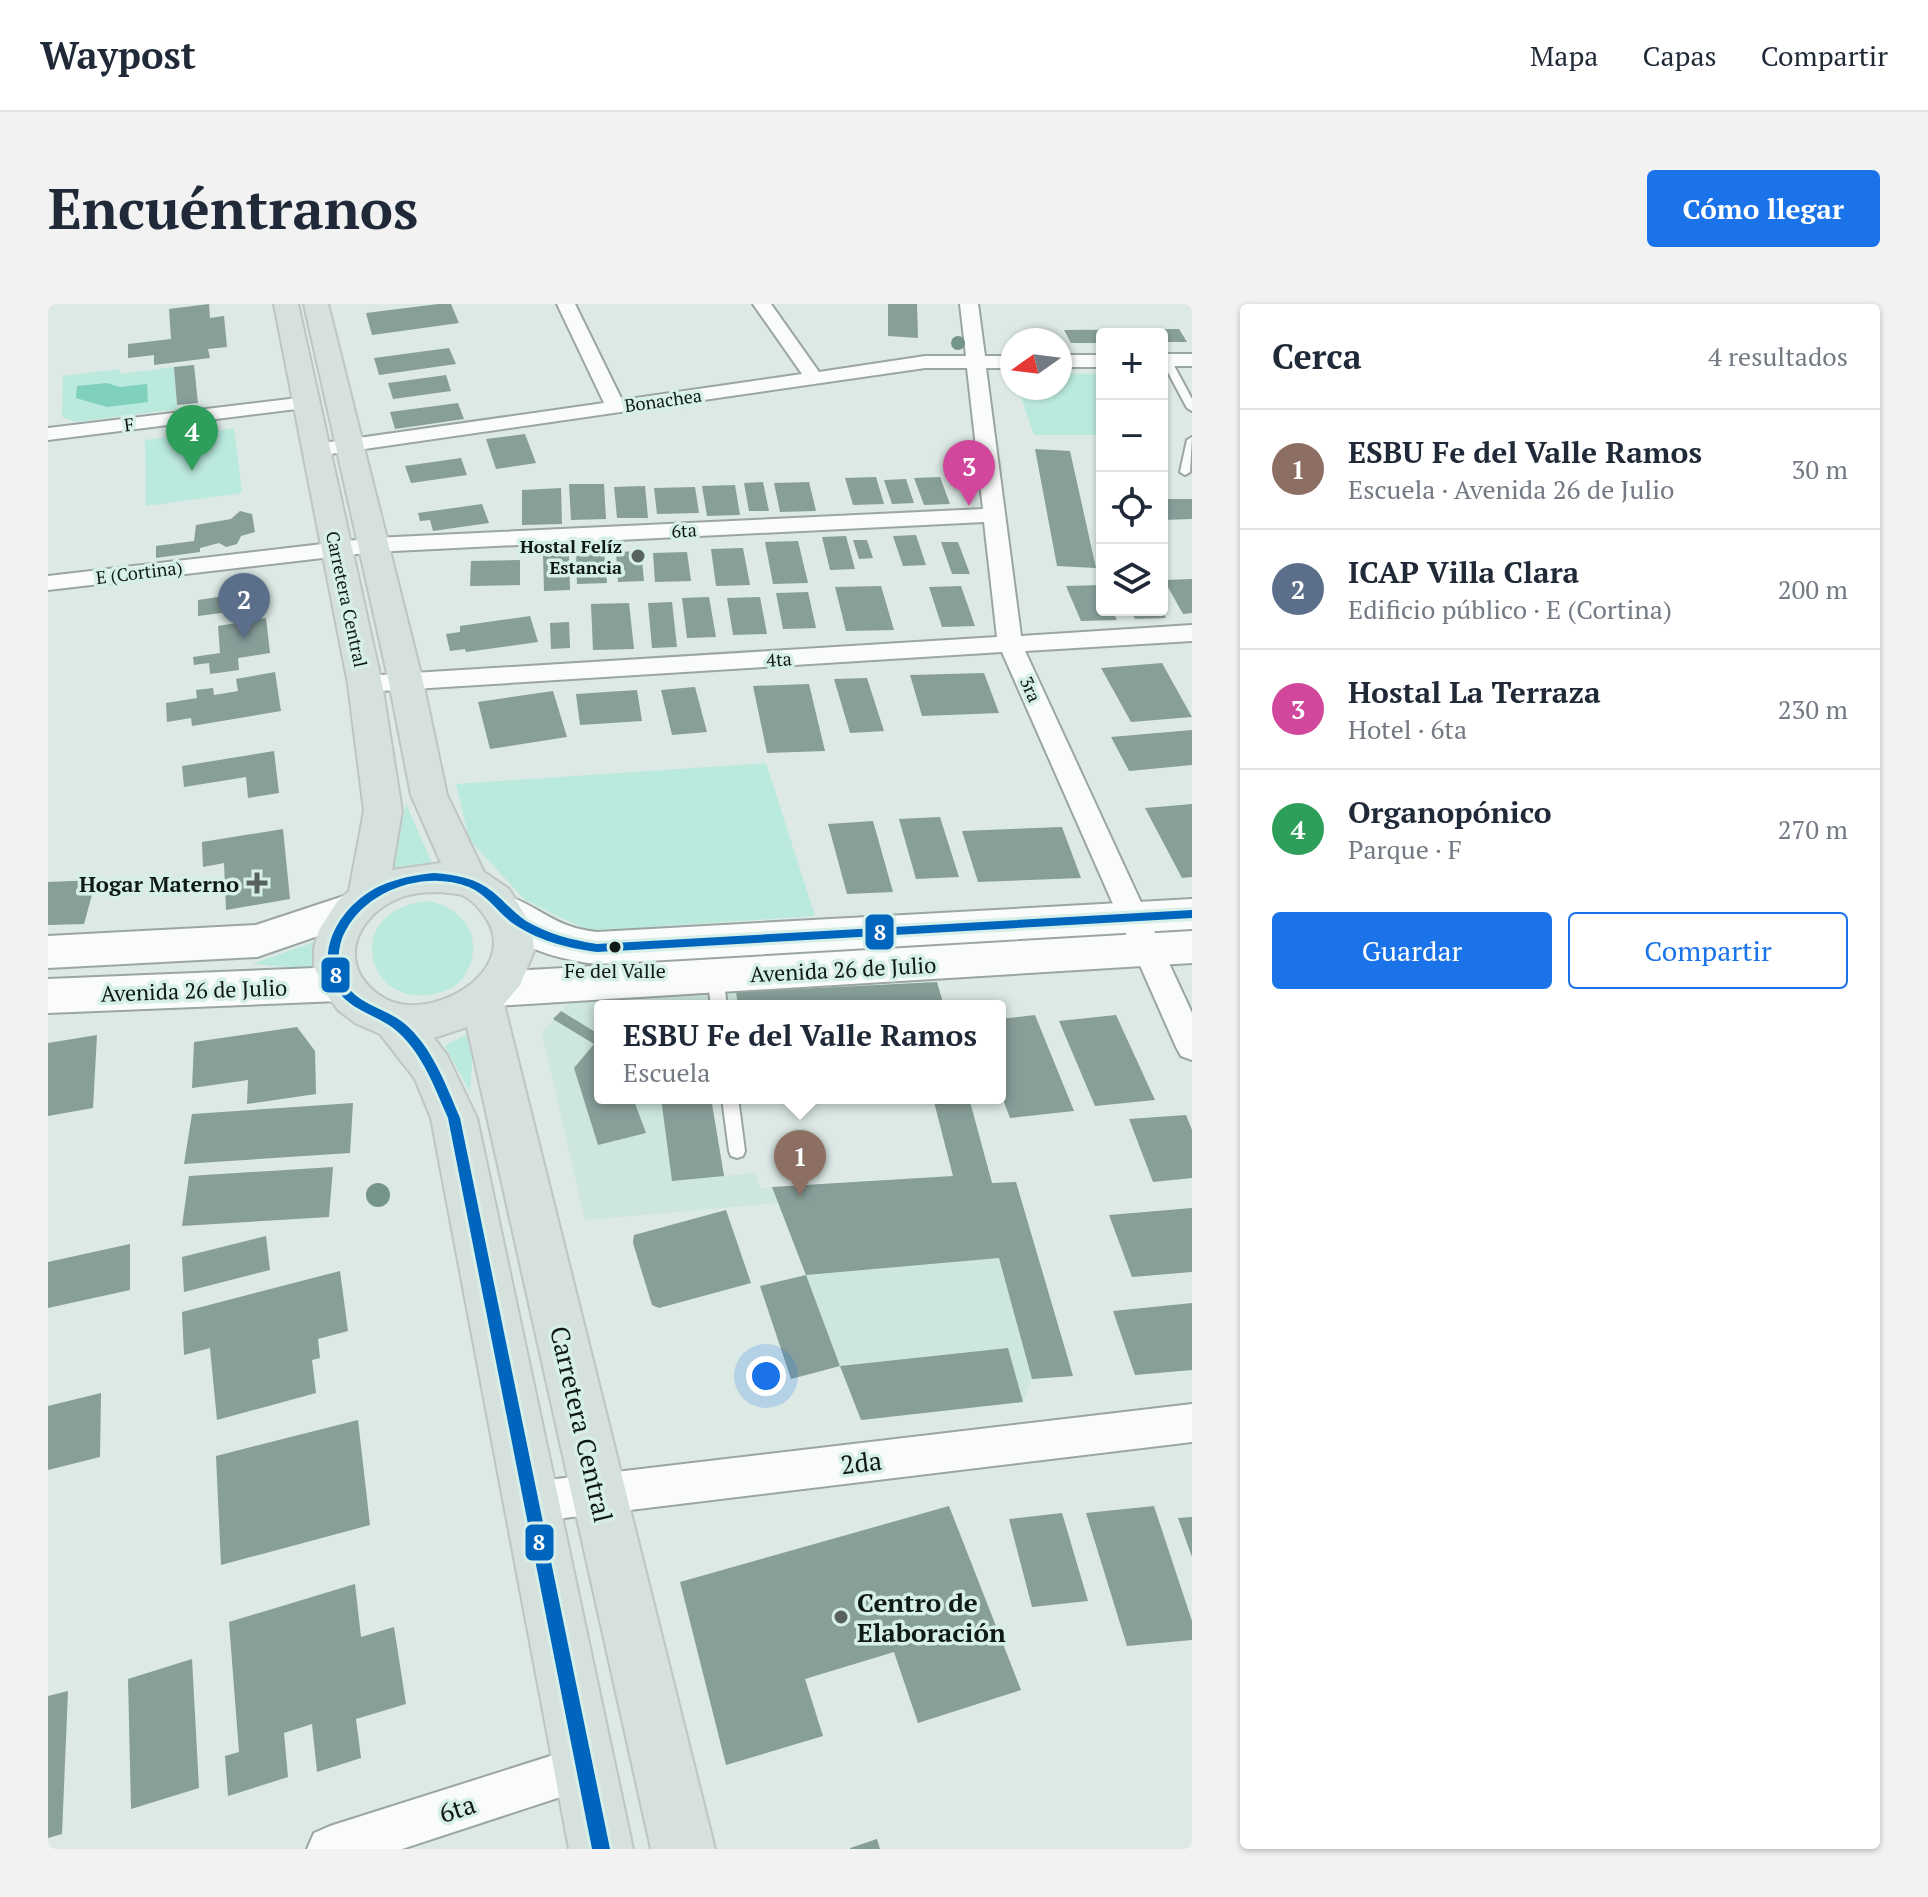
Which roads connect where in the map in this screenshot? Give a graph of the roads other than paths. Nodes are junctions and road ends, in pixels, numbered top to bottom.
1 (286, 304) edge
2 (316, 304) edge
3 (566, 304) edge
4 (762, 304) edge
5 (969, 304) edge
6 (1168, 360) edge
7 (1192, 360) edge
8 (1072, 361) edge
9 (1096, 361) edge
10 (976, 362) junction
11 (1000, 362) edge
12 (1168, 367) edge
13 (815, 380) junction
14 (306, 403) junction
15 (616, 407) junction
16 (1192, 408) edge
17 (48, 434) edge
18 (1192, 440) edge
19 (349, 445) junction
20 (316, 450) junction
21 (1185, 472) dead end
22 (994, 515) junction
23 (374, 545) junction
24 (337, 549) junction
25 (48, 583) edge
26 (1192, 633) edge
27 (1010, 644) junction
28 (406, 682) junction
29 (365, 684) junction
30 (469, 882) junction
31 (362, 902) junction
32 (505, 910) junction
33 (1192, 914) edge
34 (1141, 934) junction
35 (1192, 947) edge
36 (48, 952) edge
37 (339, 984) junction
38 (717, 991) edge
39 (488, 995) junction
40 (48, 996) edge
41 (395, 1022) junction
42 (1192, 1047) edge
43 (731, 1104) edge
44 (737, 1151) dead end
45 (1192, 1423) edge
46 (599, 1493) junction
47 (531, 1502) junction
48 (585, 1767) junction
49 (330, 1849) edge
50 (601, 1849) edge
51 (683, 1849) edge

1 - 14 main road, Carretera Central
2 - 19 main road, Carretera Central
3 - 15 street
4 - 13 street
5 - 10 street, 3ra
6 - 7 street
8 - 9 street
10 - 11 street, Bonachea
10 - 13 street, Bonachea
10 - 22 street, 3ra
12 - 16 lane
13 - 15 street, Bonachea
14 - 17 street, F
14 - 20 main road, Carretera Central
15 - 19 street, Bonachea
18 - 21 lane
19 - 20 street, Bonachea
19 - 23 main road, Carretera Central
20 - 24 main road, Carretera Central
22 - 23 street, 6ta
22 - 27 street, 3ra
23 - 24 street, E (Cortina)
23 - 28 main road, Carretera Central
24 - 25 street, E (Cortina)
24 - 29 main road, Carretera Central
26 - 27 street, 4ta
27 - 28 street, 4ta
27 - 34 street, 3ra
28 - 29 street, 4ta
28 - 30 main road, Carretera Central
29 - 31 main road, Carretera Central
30 - 31 main road
30 - 32 main road
31 - 36 main road, Avenida 26 de Julio
31 - 37 main road
32 - 34 main road, Avenida 26 de Julio
32 - 39 main road
33 - 34 main road, Avenida 26 de Julio
34 - 35 main road, Avenida 26 de Julio
34 - 38 main road, Avenida 26 de Julio
34 - 42 street, 3ra
37 - 40 main road, Avenida 26 de Julio
37 - 41 main road
38 - 39 main road, Avenida 26 de Julio
39 - 41 main road
39 - 46 main road, Carretera Central
41 - 47 main road
43 - 44 lane
45 - 46 street, 2da
46 - 47 street, 2da
46 - 51 main road, Carretera Central
47 - 48 main road
48 - 49 street, 6ta
48 - 50 main road

